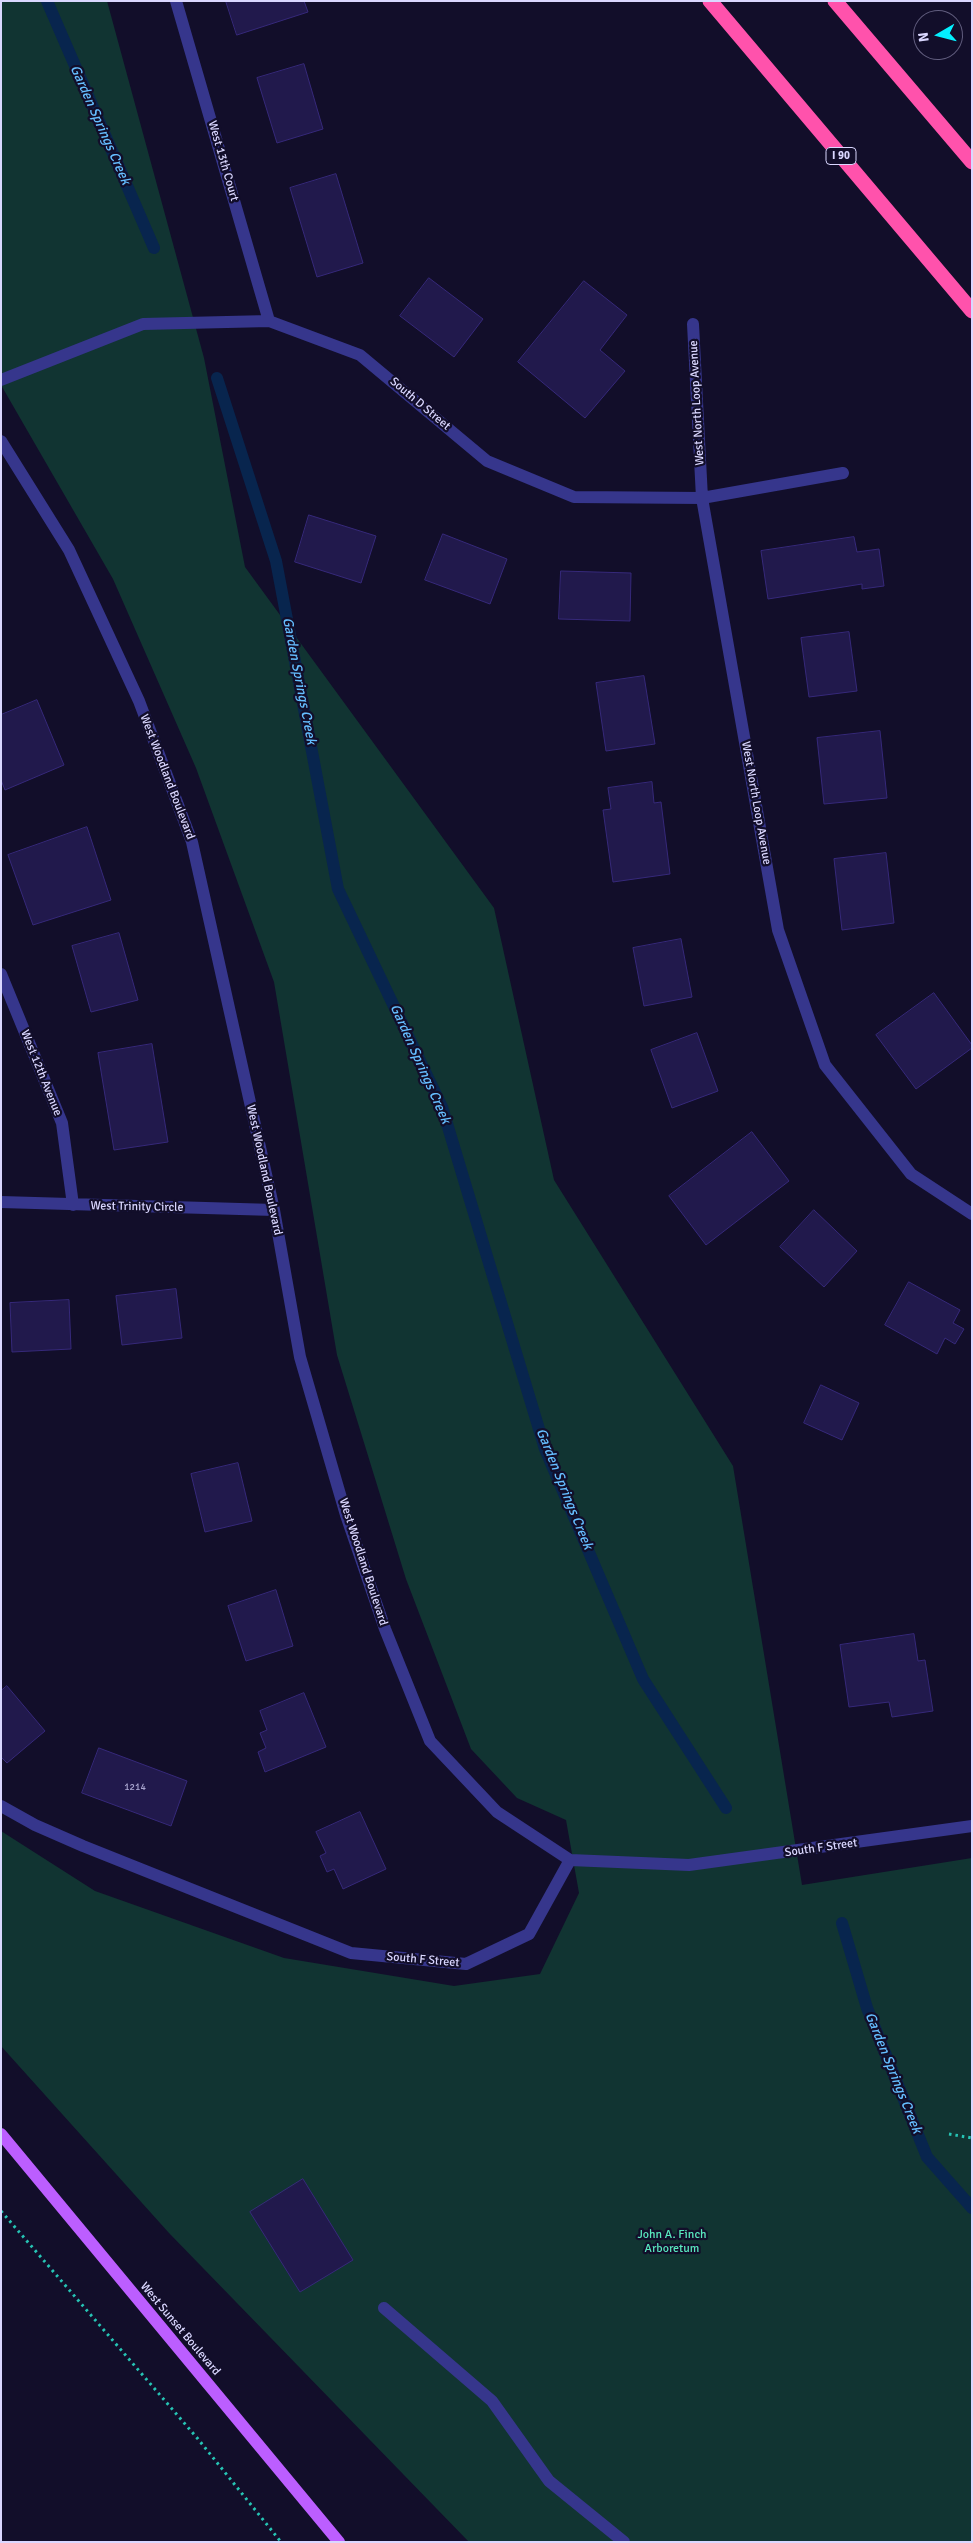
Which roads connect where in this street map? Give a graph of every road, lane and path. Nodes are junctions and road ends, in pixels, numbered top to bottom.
1 (176, 1) edge
2 (710, 1) edge
3 (835, 1) edge
4 (972, 162) edge
5 (972, 311) edge
6 (269, 320) junction
7 (693, 324) dead end
8 (1, 380) edge
9 (1, 441) edge
10 (843, 473) dead end
11 (702, 498) junction
12 (1, 974) edge
13 (1, 1202) edge
14 (73, 1205) junction
15 (274, 1210) junction
16 (972, 1214) edge
17 (1, 1806) edge
18 (972, 1826) edge
19 (570, 1860) junction
20 (1, 2134) edge
21 (949, 2134) dead end
22 (972, 2138) edge
23 (1, 2211) edge
24 (384, 2308) dead end
25 (281, 2542) edge
26 (339, 2542) edge
27 (624, 2542) edge

1 - 6 street, West 13th Court
2 - 5 highway, I 90
3 - 4 highway
6 - 8 street, South D Street
6 - 11 street, South D Street
7 - 11 street, West North Loop Avenue
9 - 15 street, West Woodland Boulevard
10 - 11 street, South D Street
11 - 16 street, West North Loop Avenue
12 - 14 street, West 12th Avenue
13 - 14 street, West Trinity Circle
14 - 15 street, West Trinity Circle
15 - 19 street, West Woodland Boulevard
17 - 19 street, South F Street
18 - 19 street, South F Street
20 - 26 main road, West Sunset Boulevard
21 - 22 path
23 - 25 path
24 - 27 street

